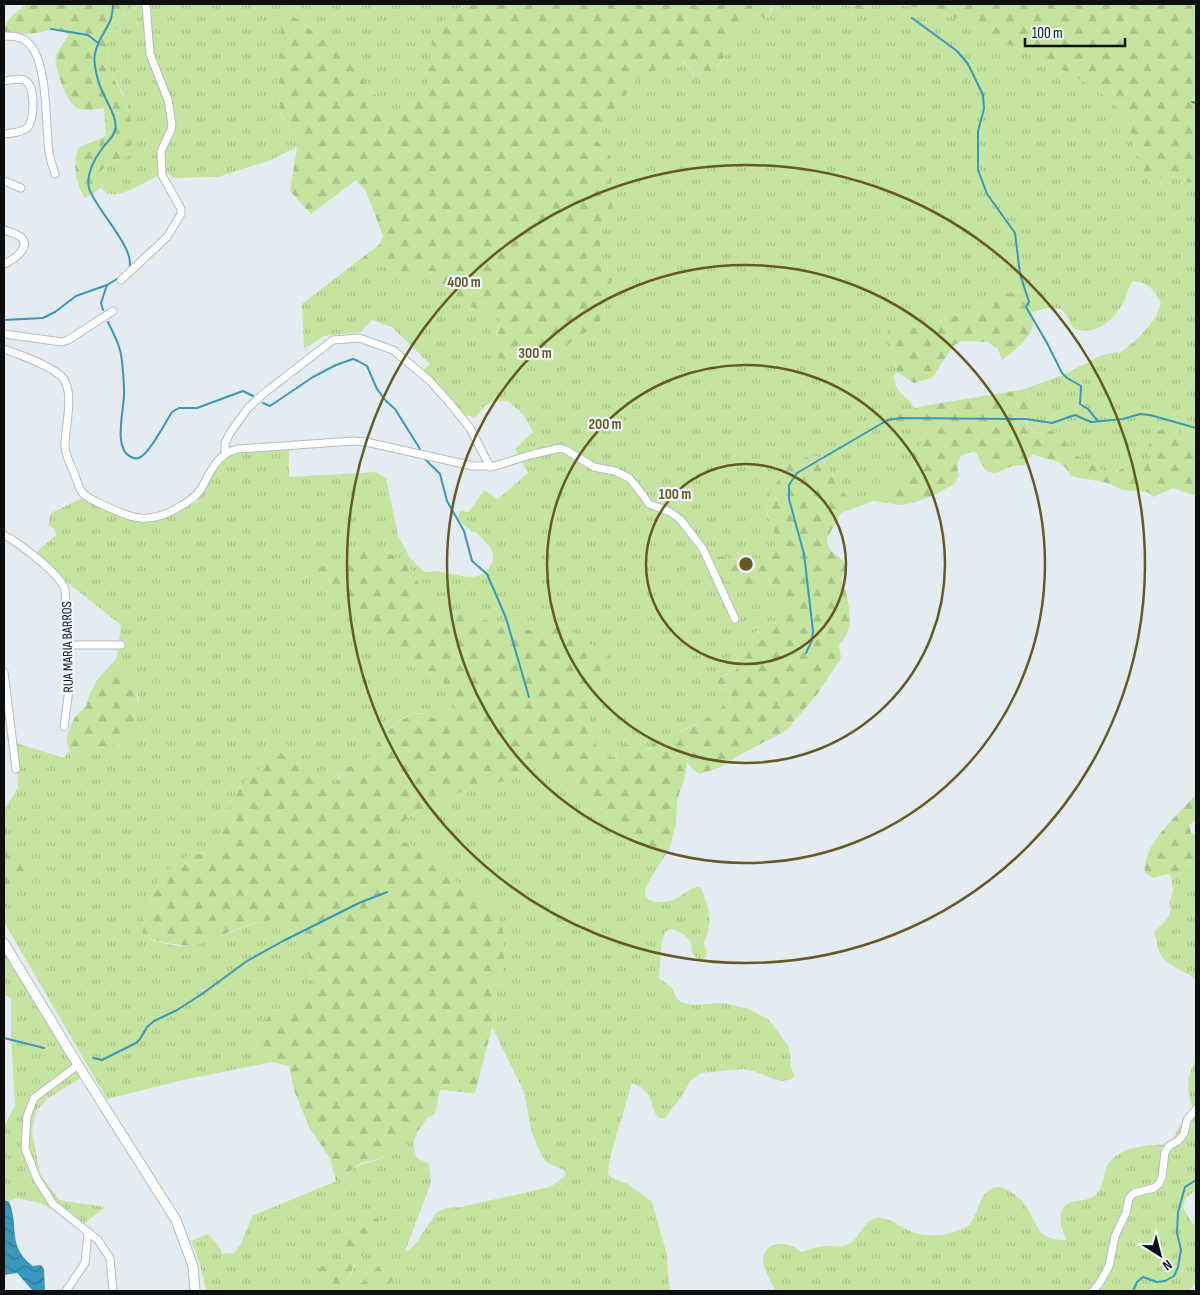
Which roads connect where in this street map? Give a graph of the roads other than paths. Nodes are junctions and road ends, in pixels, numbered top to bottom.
1 (146, 4) edge
2 (4, 36) edge
3 (4, 81) edge
4 (4, 134) edge
5 (55, 174) dead end
6 (4, 180) edge
7 (22, 188) dead end
8 (4, 230) edge
9 (11, 258) edge
10 (4, 264) edge
11 (121, 280) dead end
12 (112, 311) dead end
13 (4, 334) edge
14 (4, 349) edge
15 (225, 454) junction
16 (490, 467) junction
17 (4, 535) edge
18 (735, 619) dead end
19 (66, 645) junction
20 (121, 645) dead end
21 (4, 672) edge
22 (64, 727) dead end
23 (16, 769) dead end
24 (4, 943) edge
25 (78, 1065) junction
26 (1196, 1109) edge
27 (88, 1233) junction
28 (66, 1291) edge
29 (113, 1291) edge
30 (195, 1291) edge
31 (1093, 1291) edge

1 - 11 street
2 - 5 street
3 - 4 street
6 - 7 street
8 - 9 street
9 - 10 street
12 - 13 street
14 - 15 street
15 - 16 street
15 - 16 street
16 - 18 street
17 - 19 street, RUA MARIA BARROS
19 - 20 street
19 - 22 street, RUA MARIA BARROS
21 - 23 street
24 - 25 main road
25 - 27 street
25 - 30 main road
26 - 31 street
27 - 28 street
27 - 29 street

